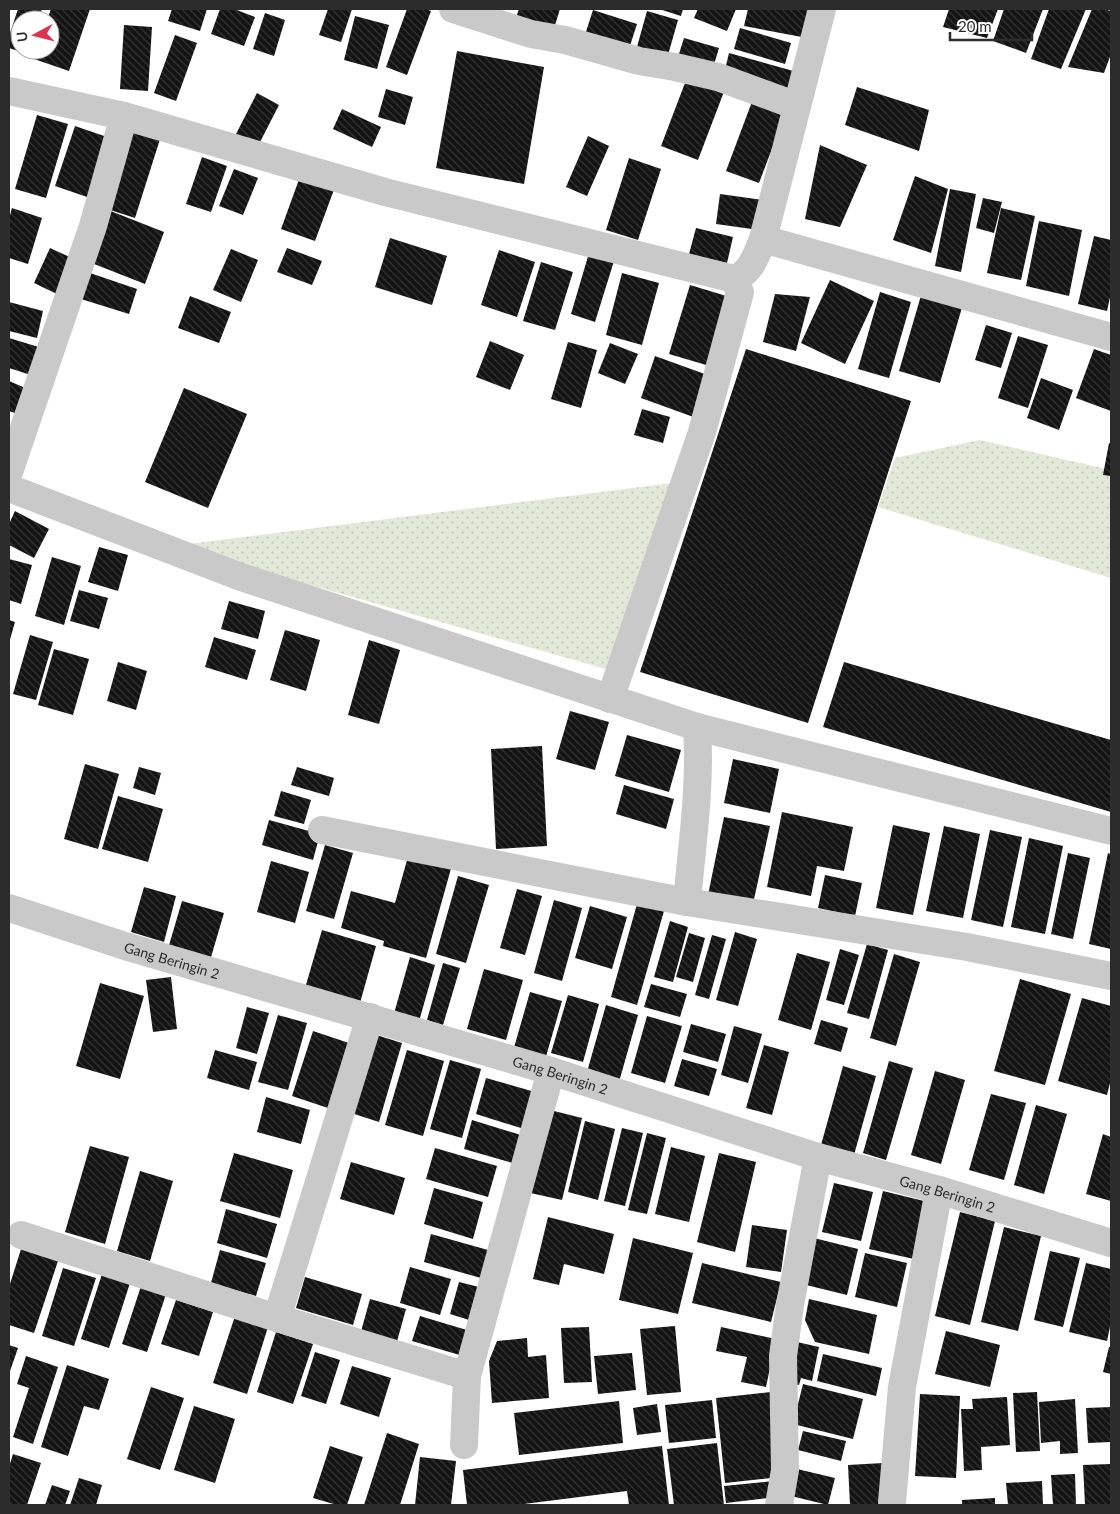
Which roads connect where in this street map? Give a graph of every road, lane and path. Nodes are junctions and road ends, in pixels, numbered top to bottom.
1 (453, 9) edge
2 (822, 9) edge
3 (9, 91) edge
4 (797, 106) junction
5 (124, 116) junction
6 (763, 239) junction
7 (734, 279) junction
8 (1111, 337) edge
9 (9, 472) edge
10 (9, 488) edge
11 (610, 698) junction
12 (697, 727) junction
13 (322, 830) dead end
14 (1111, 831) edge
15 (687, 902) junction
16 (9, 908) edge
17 (1111, 976) edge
18 (370, 1017) junction
19 (551, 1071) junction
20 (818, 1156) junction
21 (939, 1190) junction
22 (21, 1235) dead end
23 (1111, 1243) edge
24 (277, 1318) junction
25 (467, 1376) junction
26 (464, 1445) dead end
27 (892, 1502) dead end
28 (779, 1505) edge

1 - 4 street
2 - 4 street
3 - 5 street
4 - 6 street
5 - 7 street
5 - 9 street
6 - 7 street
6 - 8 street
7 - 11 street
10 - 11 street
11 - 12 street
12 - 14 street
12 - 15 street
13 - 15 street
15 - 17 street
16 - 18 street, Gang Beringin 2
18 - 19 street, Gang Beringin 2
18 - 24 street
19 - 20 street, Gang Beringin 2
19 - 25 street
20 - 21 street, Gang Beringin 2
20 - 28 street
21 - 23 street, Gang Beringin 2
21 - 27 street
22 - 24 street
24 - 25 street
25 - 26 street

